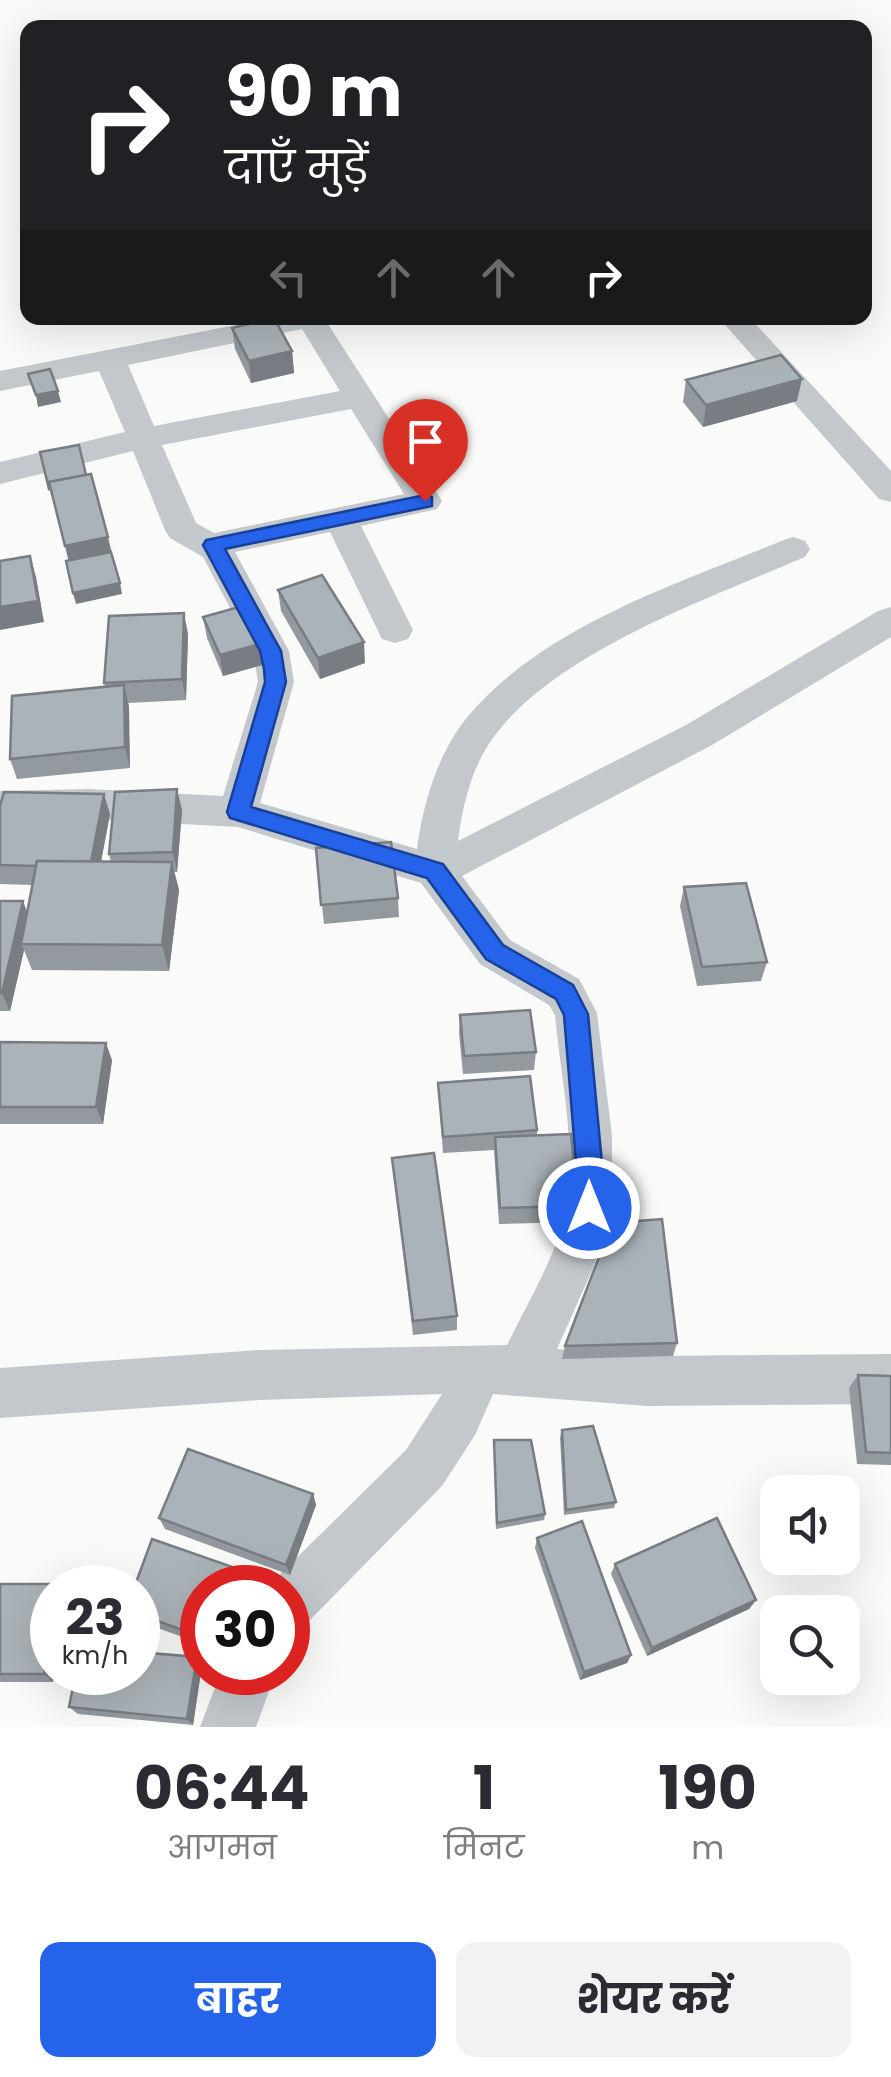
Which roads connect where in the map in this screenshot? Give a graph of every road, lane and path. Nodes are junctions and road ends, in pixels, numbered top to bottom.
1 (283, 325) edge
2 (311, 325) edge
3 (740, 325) edge
4 (110, 359) junction
5 (0, 381) edge
6 (360, 397) junction
7 (140, 439) junction
8 (0, 472) edge
9 (891, 492) edge
10 (341, 518) junction
11 (212, 545) junction
12 (793, 550) dead end
13 (891, 620) edge
14 (395, 630) dead end
15 (0, 806) edge
16 (238, 812) junction
17 (435, 871) junction
18 (499, 1370) junction
19 (891, 1379) edge
20 (0, 1393) edge
21 (310, 1582) edge
22 (240, 1695) edge
23 (228, 1727) edge

1 - 4 street
2 - 6 street
3 - 9 street
4 - 5 street
4 - 7 street
6 - 7 street
6 - 10 street
7 - 8 street
7 - 11 street
10 - 11 street
10 - 14 street
11 - 16 street
12 - 17 street
13 - 17 street
15 - 16 street
16 - 17 street
17 - 18 street
18 - 19 street
18 - 20 street
18 - 21 street
22 - 23 street

